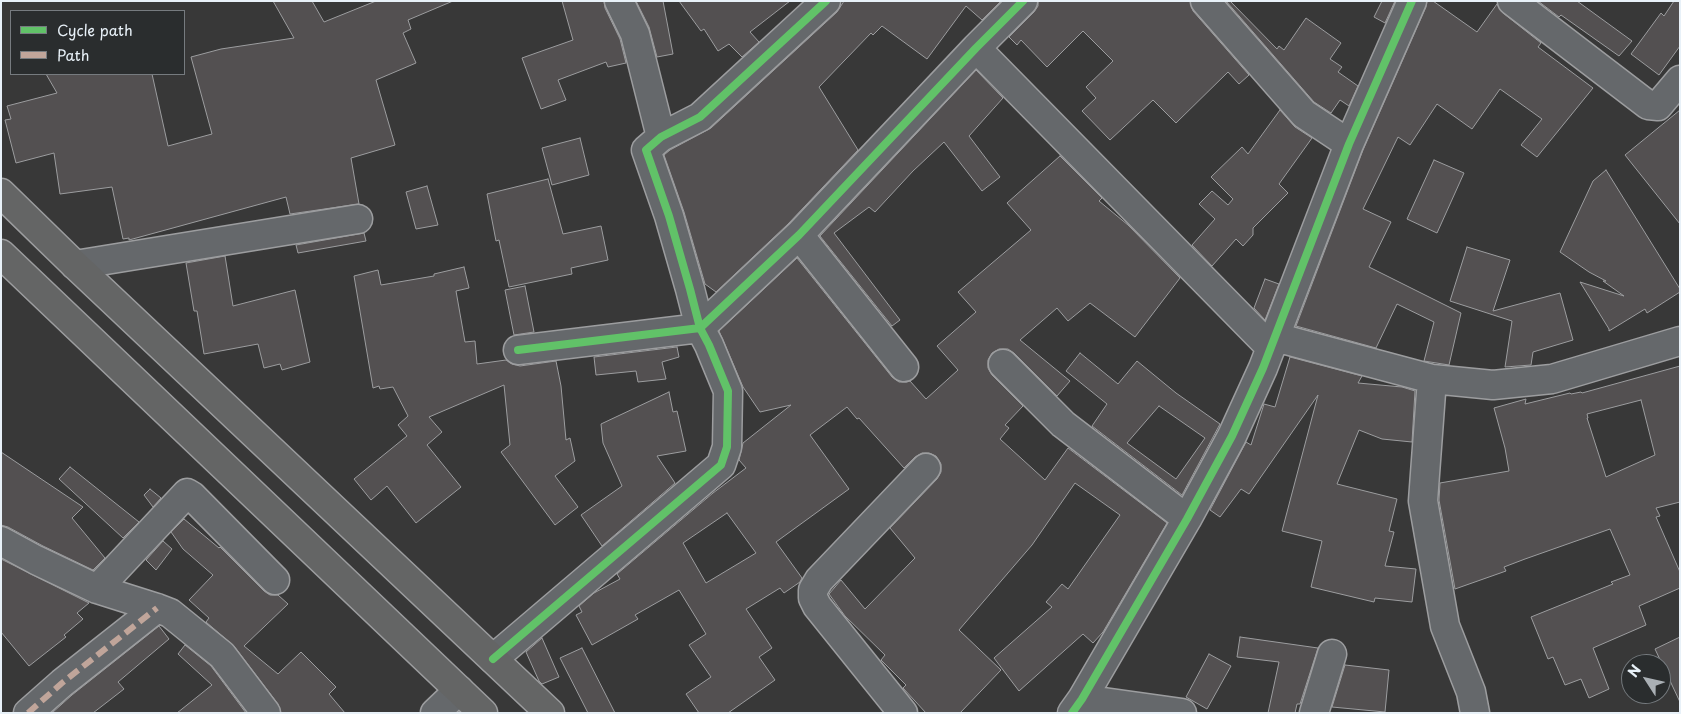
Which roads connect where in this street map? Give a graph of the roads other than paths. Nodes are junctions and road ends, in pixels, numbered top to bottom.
1 (620, 1) edge
2 (826, 1) edge
3 (1023, 1) edge
4 (1206, 1) edge
5 (1412, 1) edge
6 (1512, 1) edge
7 (976, 48) junction
8 (1680, 80) edge
9 (661, 137) junction
10 (1349, 144) junction
11 (1, 193) edge
12 (358, 219) dead end
13 (799, 235) junction
14 (1, 254) edge
15 (75, 265) junction
16 (700, 328) junction
17 (1680, 341) edge
18 (1273, 343) junction
19 (518, 350) dead end
20 (1003, 364) dead end
21 (904, 367) dead end
22 (1432, 379) junction
23 (926, 468) dead end
24 (1187, 519) junction
25 (1, 541) edge
26 (275, 580) dead end
27 (97, 589) junction
28 (157, 608) junction
29 (1332, 654) dead end
30 (493, 659) junction
31 (459, 690) junction
32 (1077, 706) edge
33 (28, 713) edge
34 (266, 713) edge
35 (435, 713) edge
36 (483, 713) edge
37 (550, 713) edge
38 (903, 713) edge
39 (1182, 713) edge
40 (1314, 713) edge
41 (1475, 713) edge

1 - 9 street
2 - 9 street
3 - 7 street
4 - 10 street
5 - 10 street
6 - 8 street
7 - 13 street
7 - 18 street
9 - 16 street
10 - 18 street
11 - 15 main road
12 - 15 street
13 - 16 street
13 - 21 street
14 - 31 main road
15 - 30 main road
16 - 19 street
16 - 30 street
17 - 22 street
18 - 22 street
18 - 24 street
20 - 24 street
22 - 41 street
23 - 38 street
24 - 32 street
25 - 27 street
26 - 27 street
27 - 28 street
28 - 33 street
28 - 34 street
29 - 40 street
30 - 37 main road
31 - 35 street
31 - 36 main road
32 - 39 street

